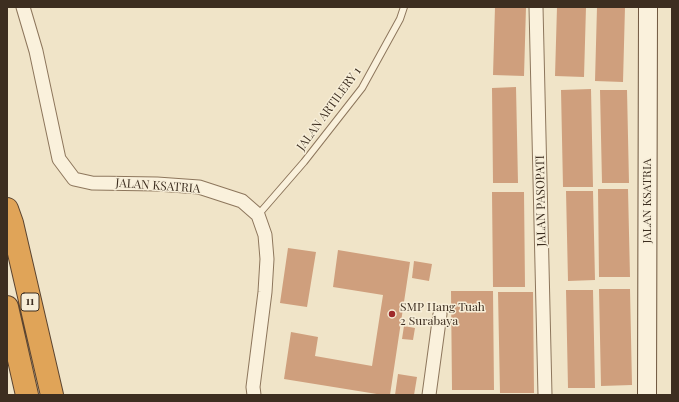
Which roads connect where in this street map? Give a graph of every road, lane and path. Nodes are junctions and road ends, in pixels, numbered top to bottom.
1 (23, 7) edge
2 (404, 7) edge
3 (536, 7) edge
4 (648, 7) edge
5 (7, 209) edge
6 (258, 215) junction
7 (7, 307) edge
8 (440, 314) dead end
9 (27, 395) edge
10 (52, 395) edge
11 (254, 395) edge
12 (429, 395) edge
13 (545, 395) edge
14 (647, 395) edge

1 - 6 street, JALAN KSATRIA
2 - 6 lane, JALAN ARTILERY 1
3 - 13 street, JALAN PASOPATI
4 - 14 street, JALAN KSATRIA
5 - 10 highway, 11
6 - 11 street, JALAN KSATRIA
7 - 9 highway, 11
8 - 12 street

